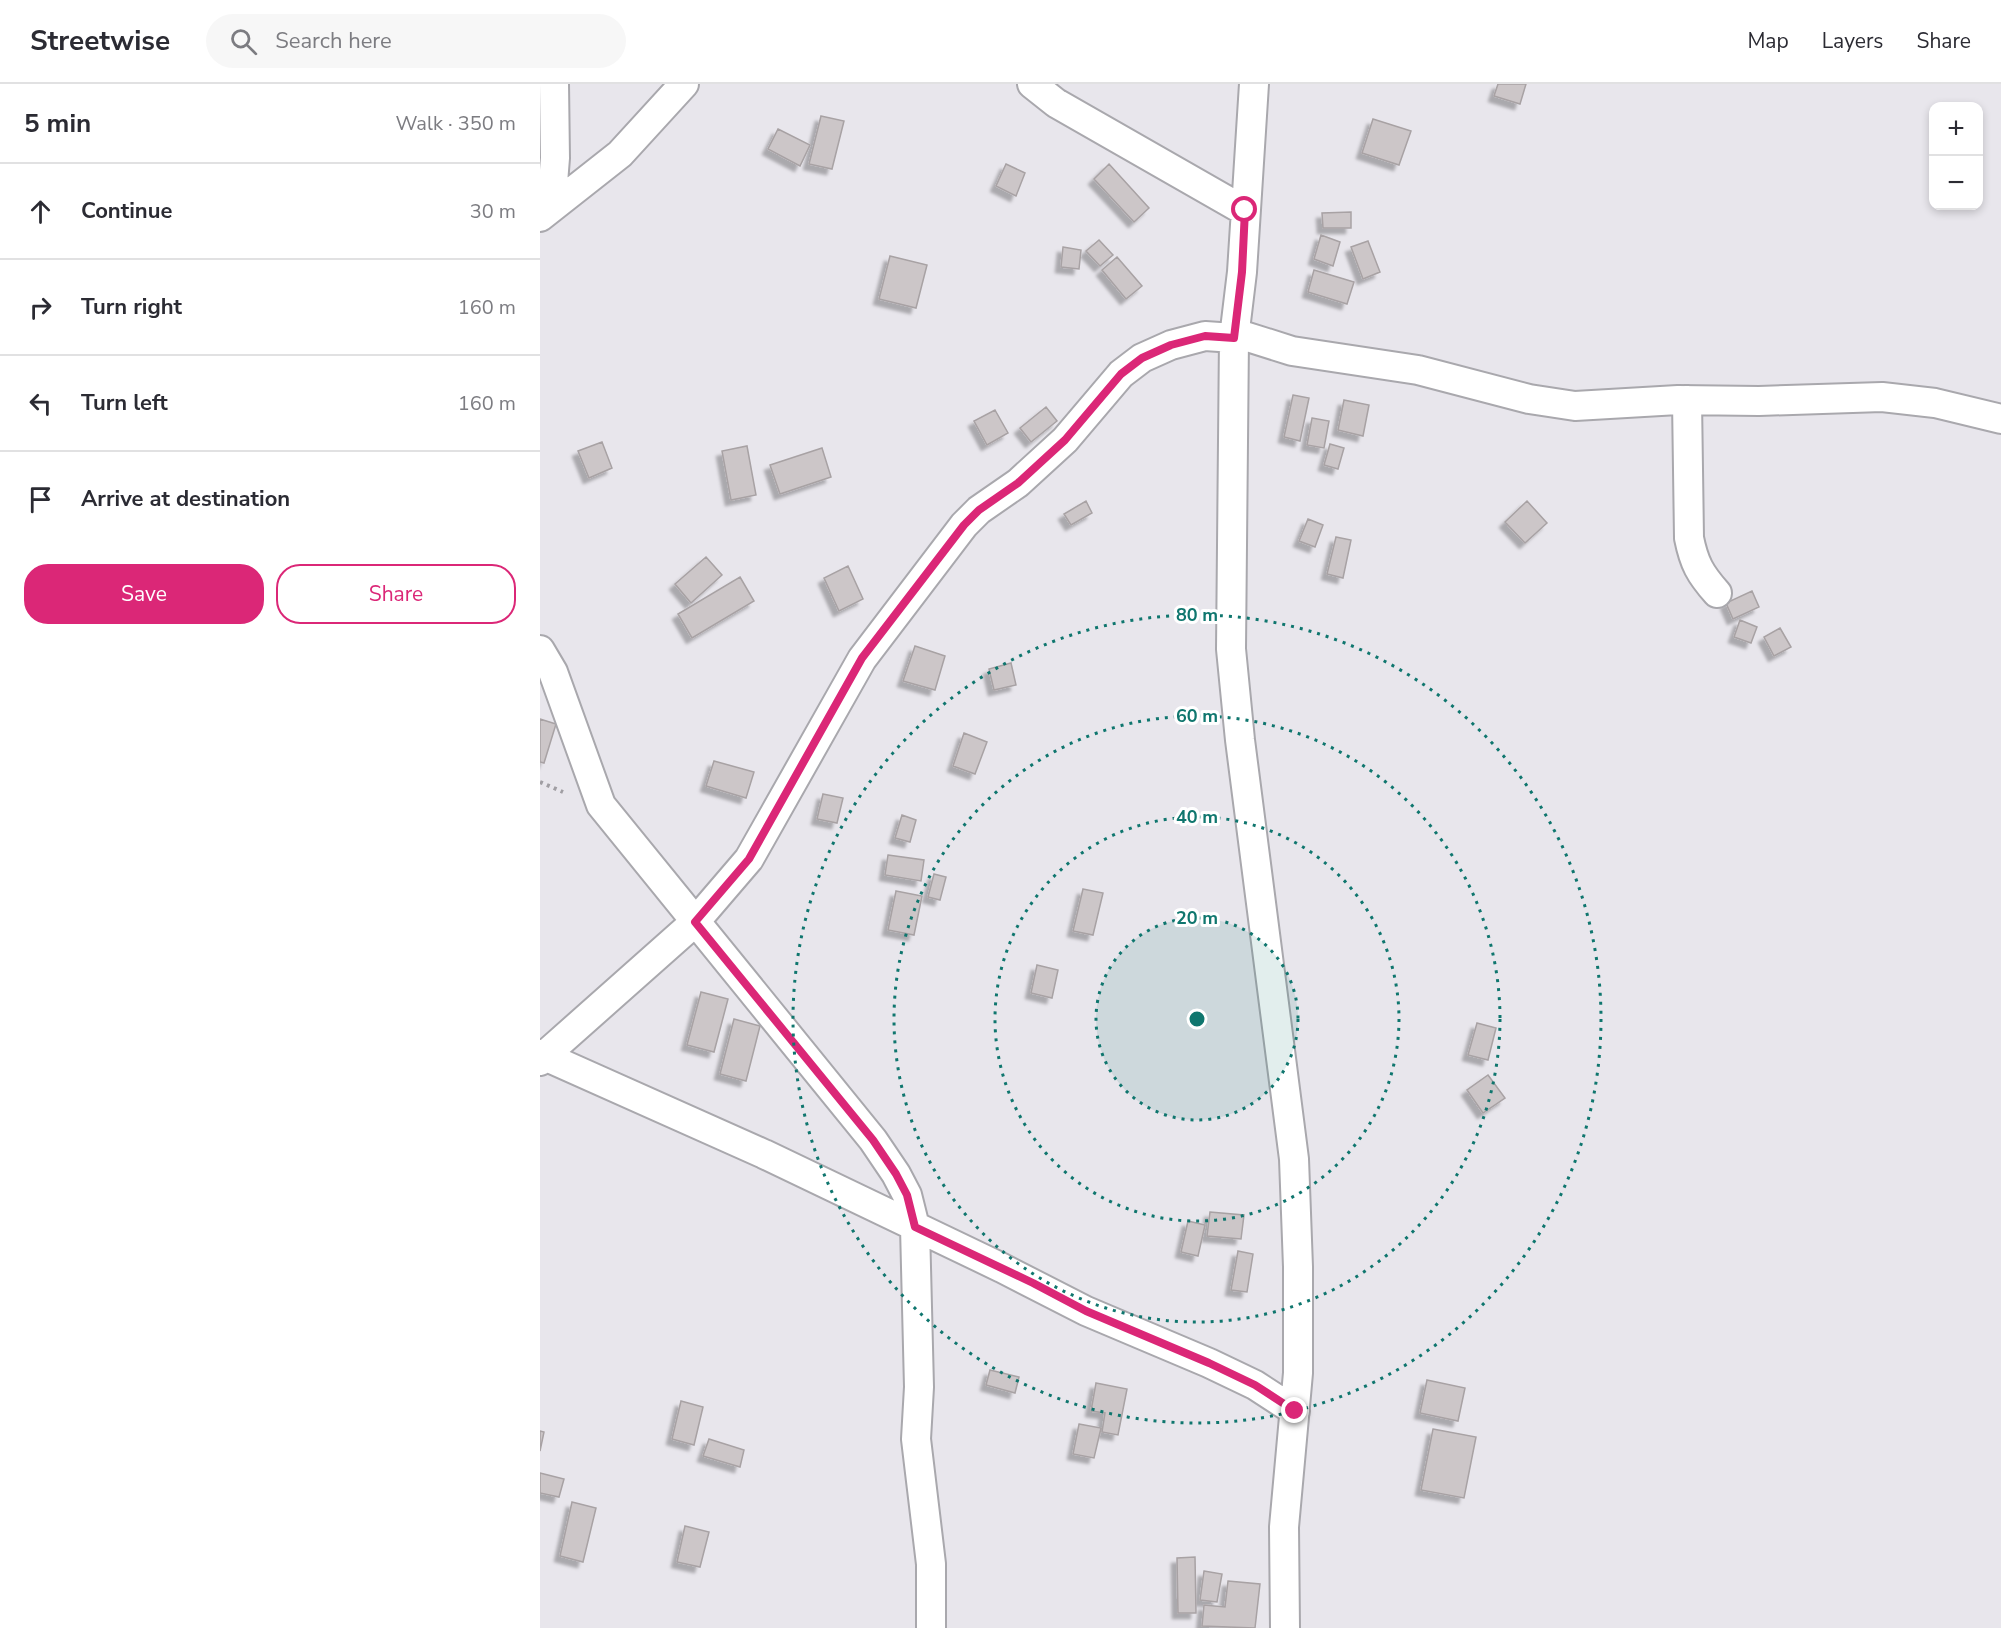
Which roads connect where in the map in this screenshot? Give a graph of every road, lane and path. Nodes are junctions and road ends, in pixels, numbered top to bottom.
1 (554, 84) edge
2 (684, 84) edge
3 (1032, 84) edge
4 (1254, 84) edge
5 (1245, 210) junction
6 (545, 213) edge
7 (1234, 335) junction
8 (1688, 400) junction
9 (2001, 419) edge
10 (1717, 593) dead end
11 (540, 650) edge
12 (695, 922) junction
13 (541, 1057) edge
14 (915, 1227) junction
15 (1295, 1411) junction
16 (931, 1628) edge
17 (1285, 1628) edge

1 - 6 street
2 - 6 street
3 - 5 street
4 - 5 street
5 - 7 street
7 - 8 street
7 - 12 street
7 - 15 street
8 - 9 street
8 - 10 street
11 - 12 street
12 - 13 street
12 - 14 street
13 - 14 street
14 - 15 street
14 - 16 street
15 - 17 street

